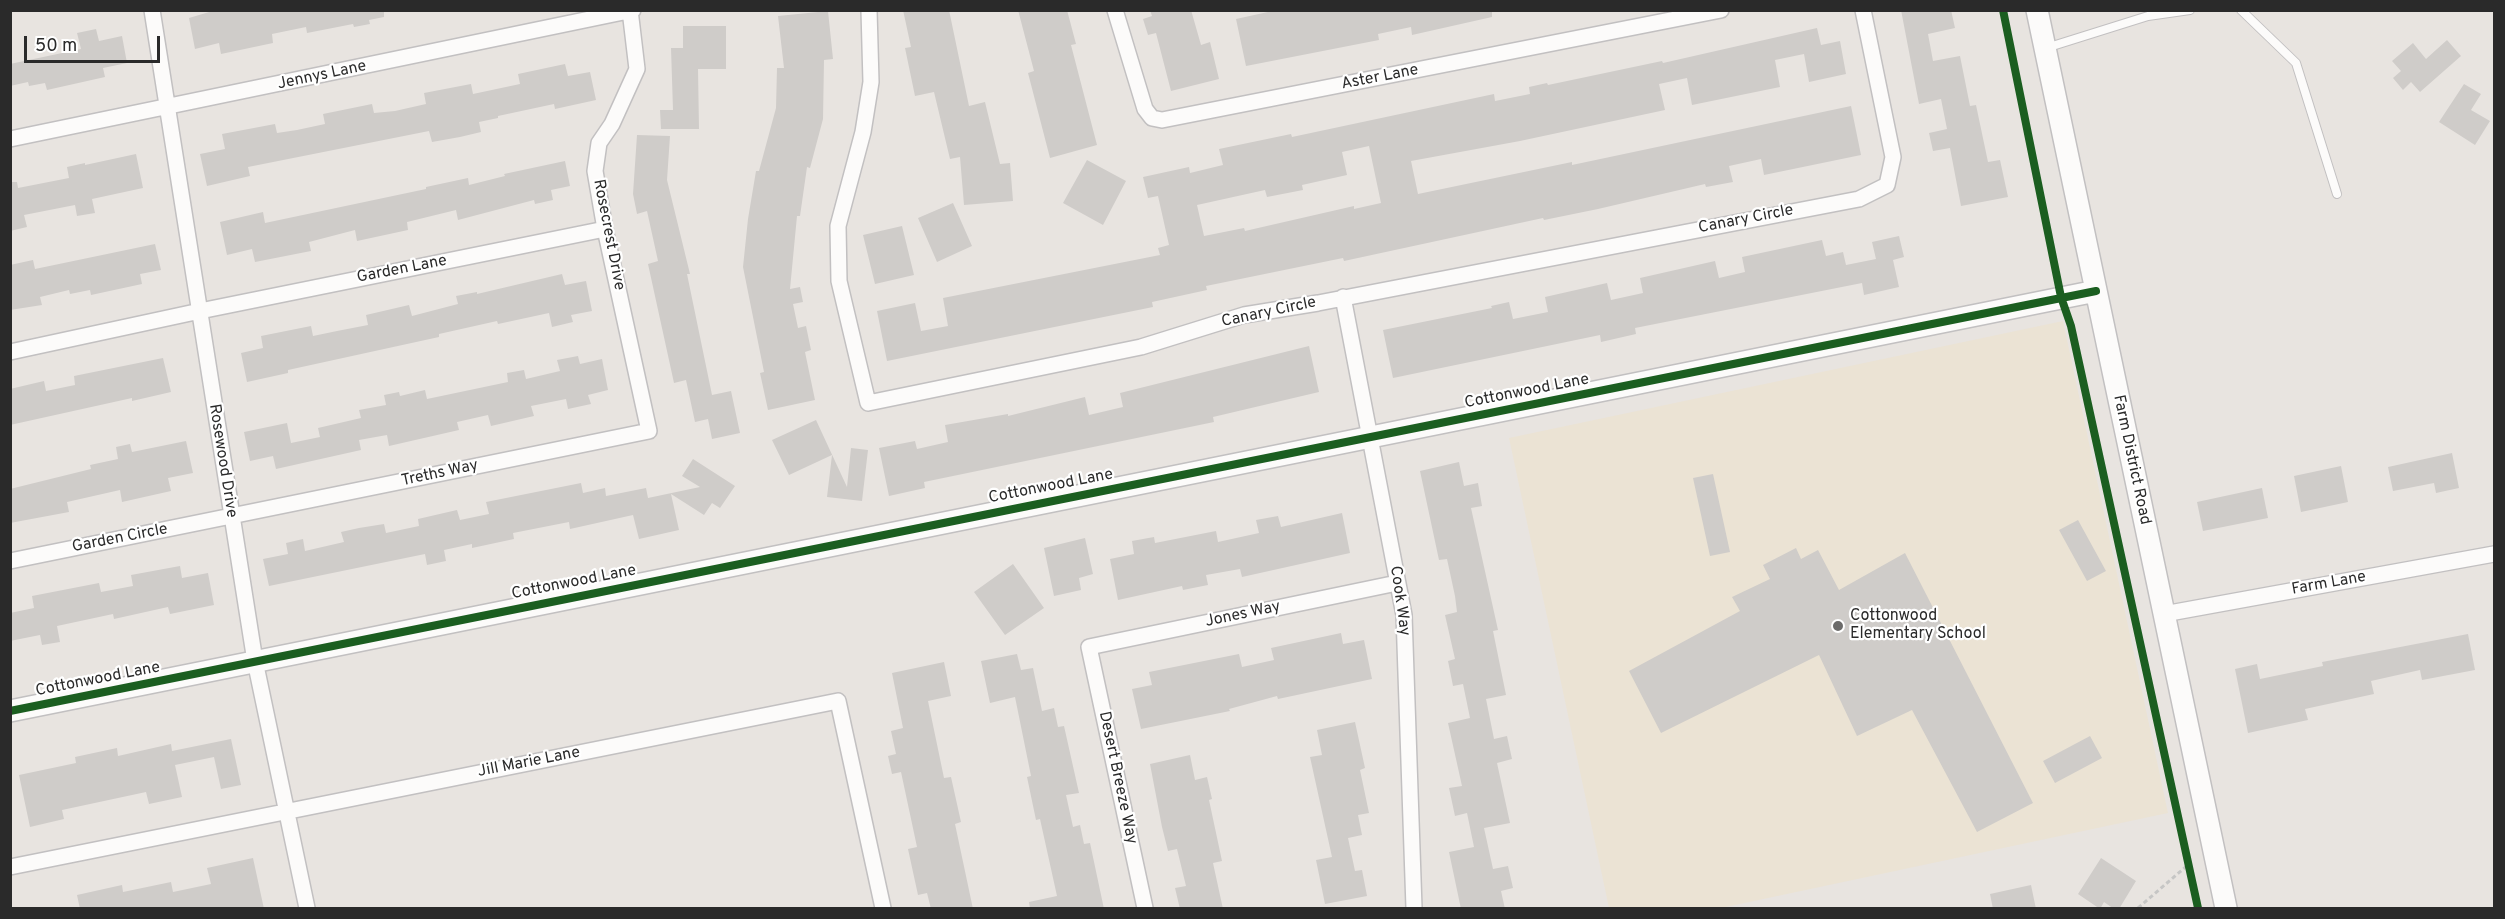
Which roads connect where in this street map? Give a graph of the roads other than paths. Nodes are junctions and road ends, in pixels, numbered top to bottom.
1 (152, 10) edge
2 (869, 10) edge
3 (1115, 10) edge
4 (1721, 10) edge
5 (1863, 10) edge
6 (2037, 10) edge
7 (2190, 10) edge
8 (2241, 10) edge
9 (631, 11) edge
10 (2045, 49) junction
11 (168, 108) junction
12 (10, 139) edge
13 (2337, 194) dead end
14 (605, 229) junction
15 (2096, 291) junction
16 (1343, 297) junction
17 (200, 310) junction
18 (10, 352) edge
19 (649, 431) joint
20 (1372, 437) junction
21 (230, 516) junction
22 (2494, 554) edge
23 (10, 561) edge
24 (1397, 583) junction
25 (2163, 614) junction
26 (1089, 647) joint
27 (255, 662) junction
28 (10, 711) edge
29 (287, 811) junction
30 (10, 867) edge
31 (308, 909) edge
32 (883, 909) edge
33 (1145, 909) edge
34 (1414, 909) edge
35 (2226, 909) edge

1 - 11 street, Rosewood Drive
2 - 16 street, Canary Circle
3 - 4 street, Aster Lane
5 - 16 street, Canary Circle
6 - 10 main road, Farm District Road
7 - 10 lane
8 - 13 lane
9 - 11 street, Jennys Lane
9 - 14 street, Rosecrest Drive
10 - 15 main road, Farm District Road
11 - 12 street, Jennys Lane
11 - 17 street, Rosewood Drive
14 - 17 street, Garden Lane
14 - 19 street, Rosecrest Drive
15 - 20 main road, Cottonwood Lane
15 - 25 main road, Farm District Road
16 - 20 street, Cook Way
17 - 18 street
17 - 21 street, Rosewood Drive
19 - 21 street, Treths Way
20 - 24 street, Cook Way
20 - 27 main road, Cottonwood Lane
21 - 23 street, Garden Circle
21 - 27 street, Rosewood Drive
22 - 25 street, Farm Lane
24 - 26 street, Jones Way
24 - 34 street, Cook Way
25 - 35 main road, Farm District Road
26 - 33 street, Desert Breeze Way
27 - 28 main road, Cottonwood Lane
27 - 29 street, Rosewood Drive
29 - 30 street, Jill Marie Lane
29 - 31 street, Rosewood Drive
29 - 32 street, Jill Marie Lane

